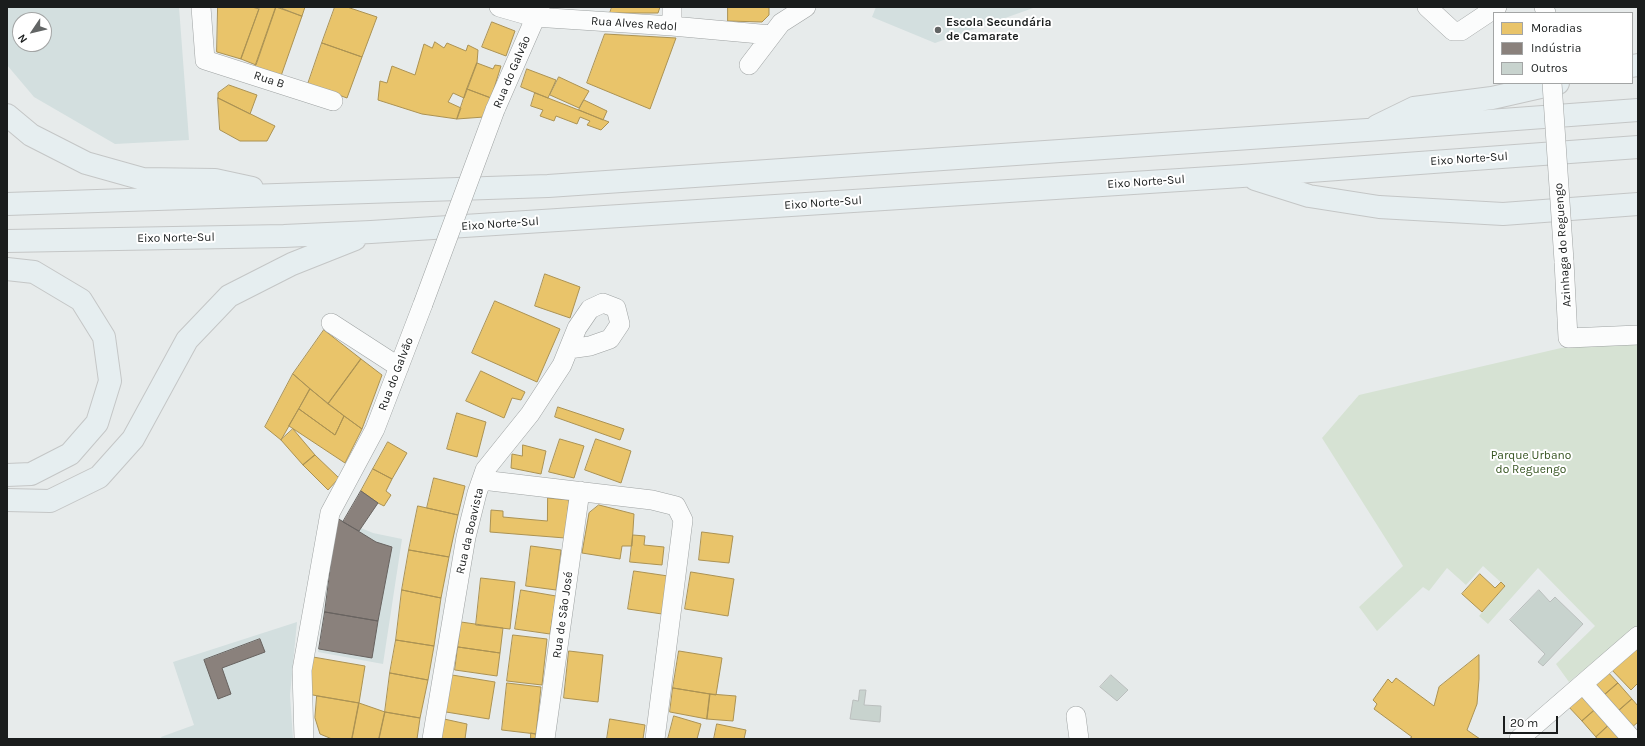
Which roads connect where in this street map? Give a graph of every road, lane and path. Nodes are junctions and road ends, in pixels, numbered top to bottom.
1 (201, 7) edge
2 (499, 7) edge
3 (672, 7) edge
4 (806, 7) edge
5 (1427, 7) edge
6 (1498, 7) edge
7 (537, 12) edge
8 (778, 22) edge
9 (672, 26) junction
10 (749, 65) dead end
11 (1552, 84) edge
12 (1554, 84) edge
13 (333, 101) dead end
14 (1638, 110) edge
15 (7, 115) edge
16 (1367, 130) junction
17 (1638, 147) edge
18 (1242, 176) junction
19 (282, 195) junction
20 (7, 204) edge
21 (1638, 204) edge
22 (371, 232) junction
23 (7, 241) edge
24 (7, 269) edge
25 (331, 323) dead end
26 (1638, 335) edge
27 (568, 349) dead end
28 (399, 367) junction
29 (7, 475) edge
30 (482, 480) junction
31 (580, 492) junction
32 (7, 500) edge
33 (1638, 636) edge
34 (1583, 684) junction
35 (1076, 716) dead end
36 (304, 739) edge
37 (432, 739) edge
38 (546, 739) edge
39 (655, 739) edge
40 (1079, 739) edge
41 (1519, 739) edge
42 (1632, 739) edge

1 - 13 street, Rua B
2 - 7 street, Rua Alves Redol
3 - 9 street
4 - 8 street
5 - 6 street
7 - 9 street, Rua Alves Redol
7 - 28 street, Rua do Galvão, bridge
8 - 9 street, Rua Alves Redol
8 - 10 street
11 - 26 street, Azinhaga do Reguengo, bridge
12 - 16 highway
14 - 16 highway
15 - 19 highway
16 - 19 highway
17 - 18 highway, Eixo Norte-Sul
18 - 21 highway
18 - 22 highway, Eixo Norte-Sul
19 - 20 highway
22 - 23 highway, Eixo Norte-Sul
22 - 32 highway
24 - 29 highway
25 - 28 street
27 - 30 street, Rua da Boavista
28 - 36 street, Rua do Galvão
30 - 31 street
30 - 37 street, Rua da Boavista
31 - 38 street, Rua de São José
31 - 39 street
33 - 34 street
34 - 41 street
34 - 42 street
35 - 40 street

